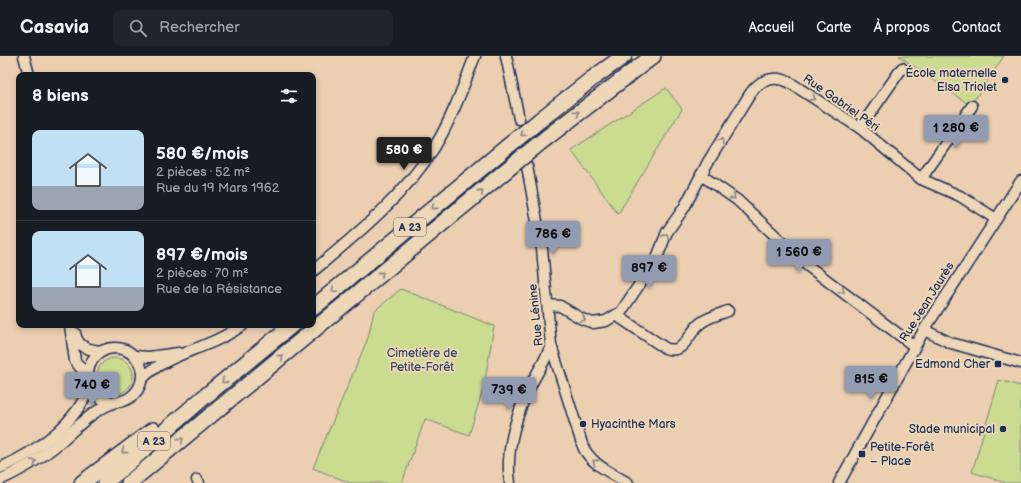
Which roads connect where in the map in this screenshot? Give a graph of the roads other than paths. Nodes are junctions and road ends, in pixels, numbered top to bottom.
1 (24, 56) edge
2 (475, 56) edge
3 (506, 56) edge
4 (624, 56) edge
5 (653, 56) edge
6 (902, 68) dead end
7 (28, 72) edge
8 (972, 106) dead end
9 (519, 119) dead end
10 (860, 128) junction
11 (527, 166) dead end
12 (701, 175) junction
13 (921, 179) junction
14 (1020, 185) edge
15 (996, 219) junction
16 (316, 268) edge
17 (548, 305) junction
18 (316, 306) edge
19 (728, 311) dead end
20 (616, 315) junction
21 (70, 328) edge
22 (74, 328) edge
23 (238, 328) edge
24 (288, 328) edge
25 (316, 328) edge
26 (316, 328) edge
27 (924, 330) junction
28 (551, 345) junction
29 (914, 346) junction
30 (103, 351) junction
31 (188, 352) junction
32 (134, 356) junction
33 (1021, 363) edge
34 (142, 379) junction
35 (89, 381) junction
36 (203, 398) junction
37 (113, 403) junction
38 (0, 468) edge
39 (0, 480) edge
40 (82, 483) edge
41 (105, 483) edge
42 (129, 483) edge
43 (510, 483) edge
44 (628, 483) edge
45 (839, 483) edge

1 - 7 street
2 - 16 street
3 - 9 street
4 -> 18 highway, A 23, bridge
26 -> 5 highway, A 23, bridge
6 - 10 street
8 - 13 street
12 -> 10 street, Rue Gabriel Péri
10 - 13 street, Rue Gabriel Péri
11 - 17 street, Rue Lénine
20 -> 12 street, Rue Gabriel Péri
12 -> 29 street
13 - 15 street, Rue Gabriel Péri
14 - 15 street, Rue Jean Jaurès
15 - 27 street, Rue Jean Jaurès
17 -> 20 street
17 - 28 street, Rue Lénine
19 - 20 street
21 - 35 street
22 - 30 street
23 - 31 street
24 -> 36 highway, A 23
42 -> 25 highway, A 23, bridge
27 - 29 street, Rue Jean Jaurès
27 - 33 street
28 - 43 street
44 -> 28 street, Rue Lénine
29 - 45 street, Rue Jean Jaurès
30 - 32 street
30 - 35 street
31 - 32 street
31 - 34 street
32 - 34 street
34 - 37 street
35 - 37 street
35 - 38 street
36 -> 40 highway
36 - 41 highway, A 23
39 -> 37 street

